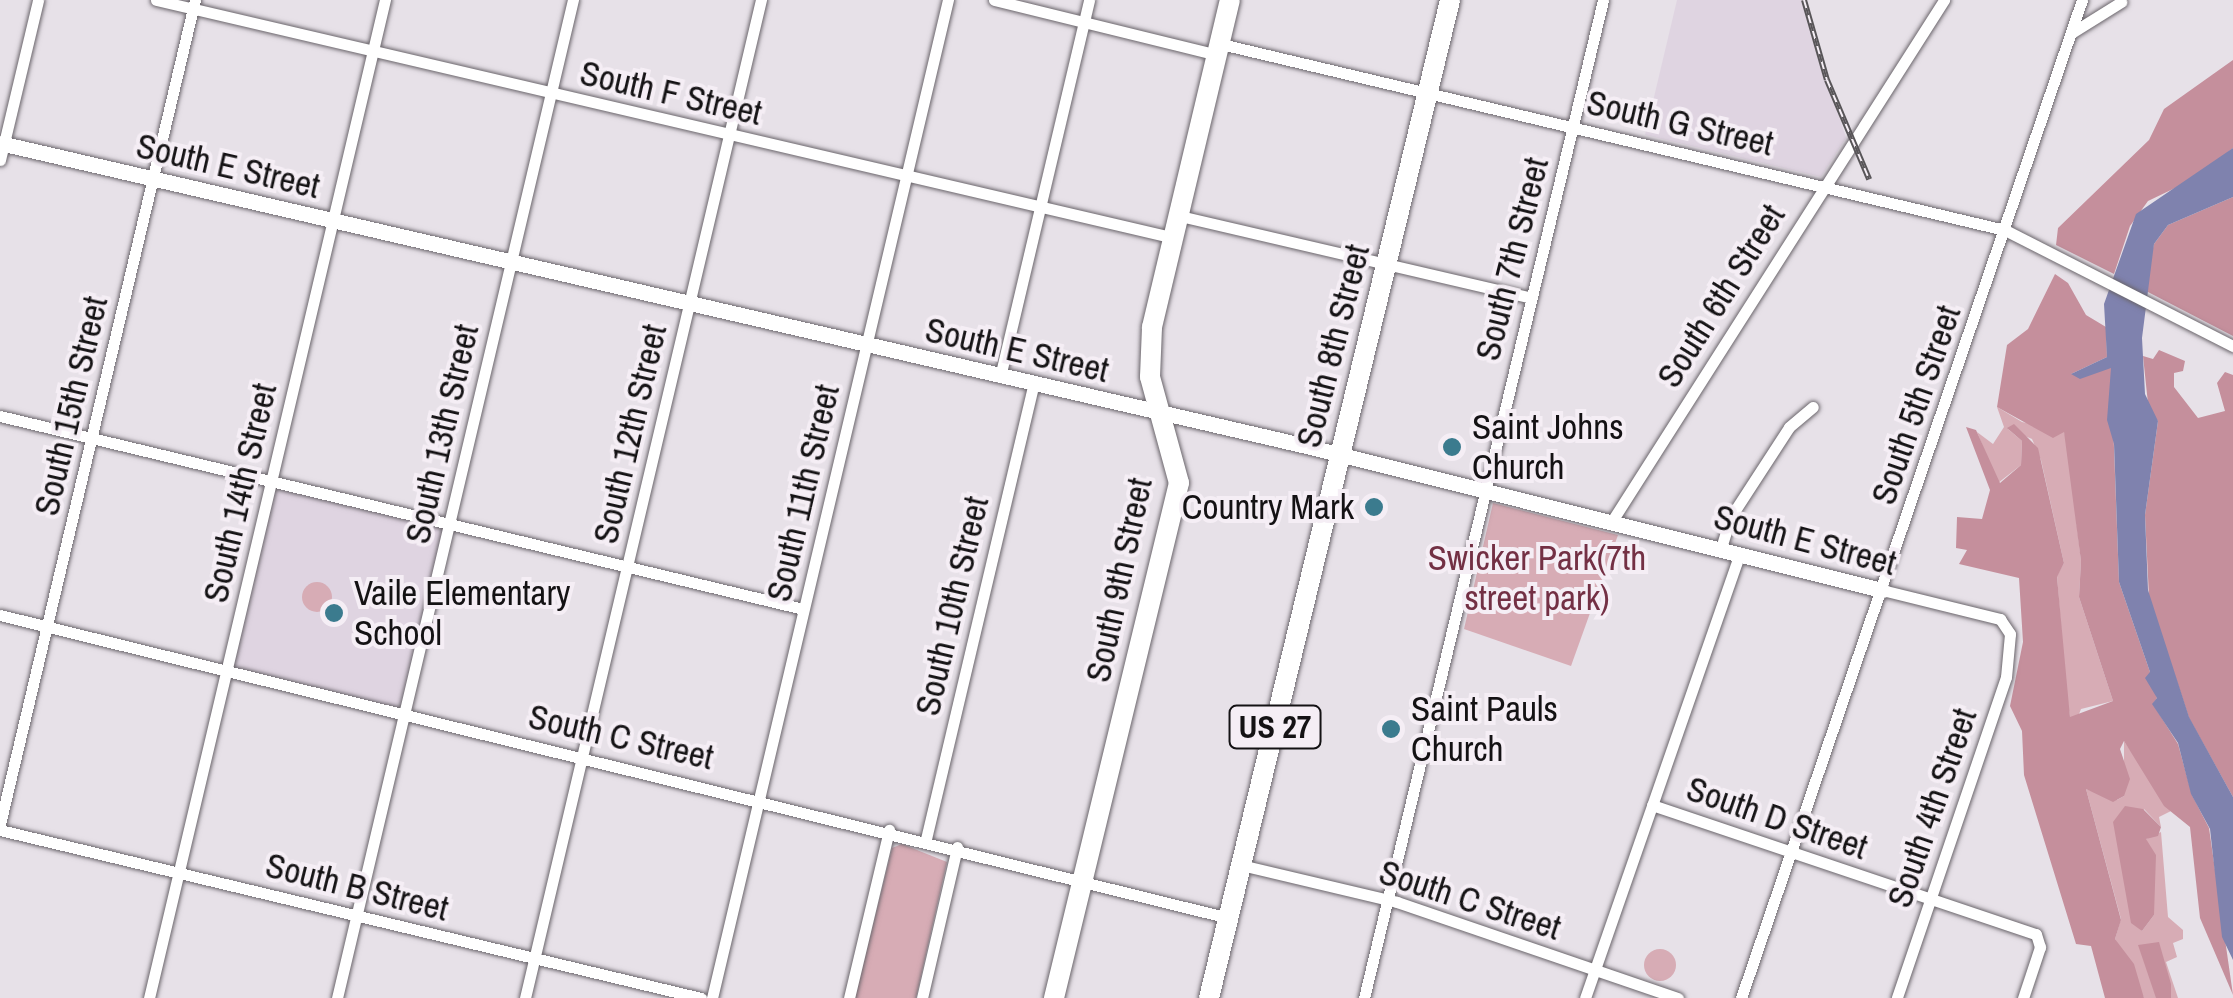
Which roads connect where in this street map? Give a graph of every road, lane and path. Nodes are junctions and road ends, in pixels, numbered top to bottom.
1 (38, 0) edge
2 (156, 0) edge
3 (385, 0) edge
4 (573, 0) edge
5 (761, 0) edge
6 (948, 0) edge
7 (994, 0) edge
8 (1089, 0) edge
9 (1230, 0) edge
10 (1450, 0) edge
11 (1603, 0) edge
12 (1944, 0) edge
13 (2082, 0) edge
14 (2102, 0) edge
15 (2123, 1) edge
16 (194, 4) edge
17 (1084, 21) junction
18 (2073, 32) junction
19 (1220, 49) junction
20 (373, 51) junction
21 (551, 93) junction
22 (1427, 93) junction
23 (1573, 126) junction
24 (729, 136) junction
25 (1, 149) edge
26 (906, 176) junction
27 (152, 179) junction
28 (1824, 185) junction
29 (1041, 206) junction
30 (1180, 216) junction
31 (334, 221) junction
32 (2005, 230) junction
33 (1174, 238) junction
34 (511, 262) junction
35 (1386, 265) junction
36 (1530, 298) junction
37 (688, 304) junction
38 (866, 346) junction
39 (2233, 346) edge
40 (1000, 377) junction
41 (1033, 386) junction
42 (1813, 406) dead end
43 (1162, 414) junction
44 (0, 416) edge
45 (92, 439) junction
46 (1340, 456) junction
47 (271, 482) junction
48 (1485, 492) junction
49 (1612, 521) junction
50 (448, 525) junction
51 (1721, 548) junction
52 (1740, 553) junction
53 (626, 568) junction
54 (1882, 590) junction
55 (803, 609) junction
56 (0, 615) edge
57 (47, 626) junction
58 (2010, 634) joint
59 (226, 670) junction
60 (405, 713) junction
61 (582, 756) junction
62 (760, 798) junction
63 (1652, 804) junction
64 (0, 826) edge
65 (889, 830) junction
66 (926, 839) junction
67 (957, 847) junction
68 (1791, 852) junction
69 (1242, 865) junction
70 (178, 872) junction
71 (1082, 882) junction
72 (1930, 898) junction
73 (1388, 900) junction
74 (356, 916) junction
75 (1228, 918) junction
76 (534, 958) junction
77 (1596, 969) junction
78 (149, 998) edge
79 (337, 998) edge
80 (525, 998) edge
81 (701, 998) edge
82 (712, 998) edge
83 (849, 998) edge
84 (922, 998) edge
85 (1054, 998) edge
86 (1210, 998) edge
87 (1364, 998) edge
88 (1585, 998) edge
89 (1678, 998) edge
90 (1740, 998) edge
91 (1897, 998) edge
92 (2023, 998) edge

1 - 25 street
2 - 16 street, South F Street
3 - 20 street, South 14th Street
4 - 21 street, South 13th Street
5 - 24 street, South 12th Street
6 - 26 street, South 11th Street
7 - 17 street, South G Street
8 - 17 street
9 - 19 highway, South 9th Street
10 - 22 highway, South 8th Street / US 27
11 - 23 street, South 7th Street
12 - 28 street, South 6th Street
13 - 18 street, South 5th Street
14 - 15 street
15 - 18 street
16 - 20 street, South F Street
16 - 27 street, South 15th Street
17 - 19 street, South G Street
17 - 29 street
18 - 32 street, South 5th Street
19 - 22 street, South G Street
19 - 30 highway, South 9th Street
20 - 21 street, South F Street
20 - 31 street, South 14th Street
21 - 24 street, South F Street
21 - 34 street, South 13th Street
22 - 23 street, South G Street
22 - 35 highway, South 8th Street / US 27
23 - 28 street, South G Street
23 - 36 street, South 7th Street
24 - 26 street, South F Street
24 - 37 street, South 12th Street
25 - 27 street, South E Street
26 - 29 street, South F Street
26 - 38 street, South 11th Street
27 - 31 street, South E Street
27 - 45 street, South 15th Street
28 - 32 street, South G Street
28 - 49 street, South 6th Street
29 - 33 street, South F Street
29 - 40 street
30 - 33 highway, South 9th Street
30 - 35 street
31 - 34 street, South E Street
31 - 47 street, South 14th Street
32 - 39 street, South G Street
32 - 54 street, South 5th Street
33 - 43 highway, South 9th Street
34 - 37 street, South E Street
34 - 50 street, South 13th Street
35 - 36 street
35 - 46 highway, South 8th Street / US 27
36 - 48 street, South 7th Street
37 - 38 street, South E Street
37 - 53 street, South 12th Street
38 - 40 street, South E Street
38 - 55 street, South 11th Street
40 - 41 street, South E Street
41 - 43 street, South E Street
41 - 66 street, South 10th Street
42 - 51 street
43 - 46 street, South E Street
43 - 71 highway, South 9th Street
44 - 45 street
45 - 47 street
45 - 57 street, South 15th Street
46 - 48 street, South E Street
46 - 69 highway, South 8th Street / US 27
47 - 50 street
47 - 59 street, South 14th Street
48 - 49 street, South E Street
48 - 73 street, South 7th Street
49 - 51 street, South E Street
50 - 53 street
50 - 60 street, South 13th Street
51 - 52 street, South E Street
52 - 54 street, South E Street
52 - 63 street
53 - 55 street
53 - 61 street, South 12th Street
54 - 58 street, South E Street
54 - 68 street, South 5th Street
55 - 62 street, South 11th Street
56 - 57 street, South C Street
57 - 59 street, South C Street
57 - 64 street, South 15th Street
58 - 72 street, South 4th Street
59 - 60 street, South C Street
59 - 70 street, South 14th Street
60 - 61 street, South C Street
60 - 74 street, South 13th Street
61 - 62 street, South C Street
61 - 76 street, South 12th Street
62 - 65 street, South C Street
62 - 82 street, South 11th Street
63 - 68 street, South D Street
63 - 77 street
64 - 70 street, South B Street
65 - 66 street, South C Street
65 - 83 street
66 - 67 street, South C Street
67 - 71 street, South C Street
67 - 84 street
68 - 72 street, South D Street
68 - 90 street, South 5th Street
69 - 73 street, South C Street
69 - 75 highway, South 8th Street / US 27
70 - 74 street, South B Street
70 - 78 street, South 14th Street
71 - 75 street, South C Street
71 - 85 highway, South 9th Street
72 - 91 street, South 4th Street
72 - 92 street, South D Street
73 - 77 street, South C Street
73 - 87 street, South 7th Street
74 - 76 street, South B Street
74 - 79 street, South 13th Street
75 - 86 highway, South 8th Street / US 27
76 - 80 street, South 12th Street
76 - 81 street, South B Street
77 - 88 street
77 - 89 street, South C Street

